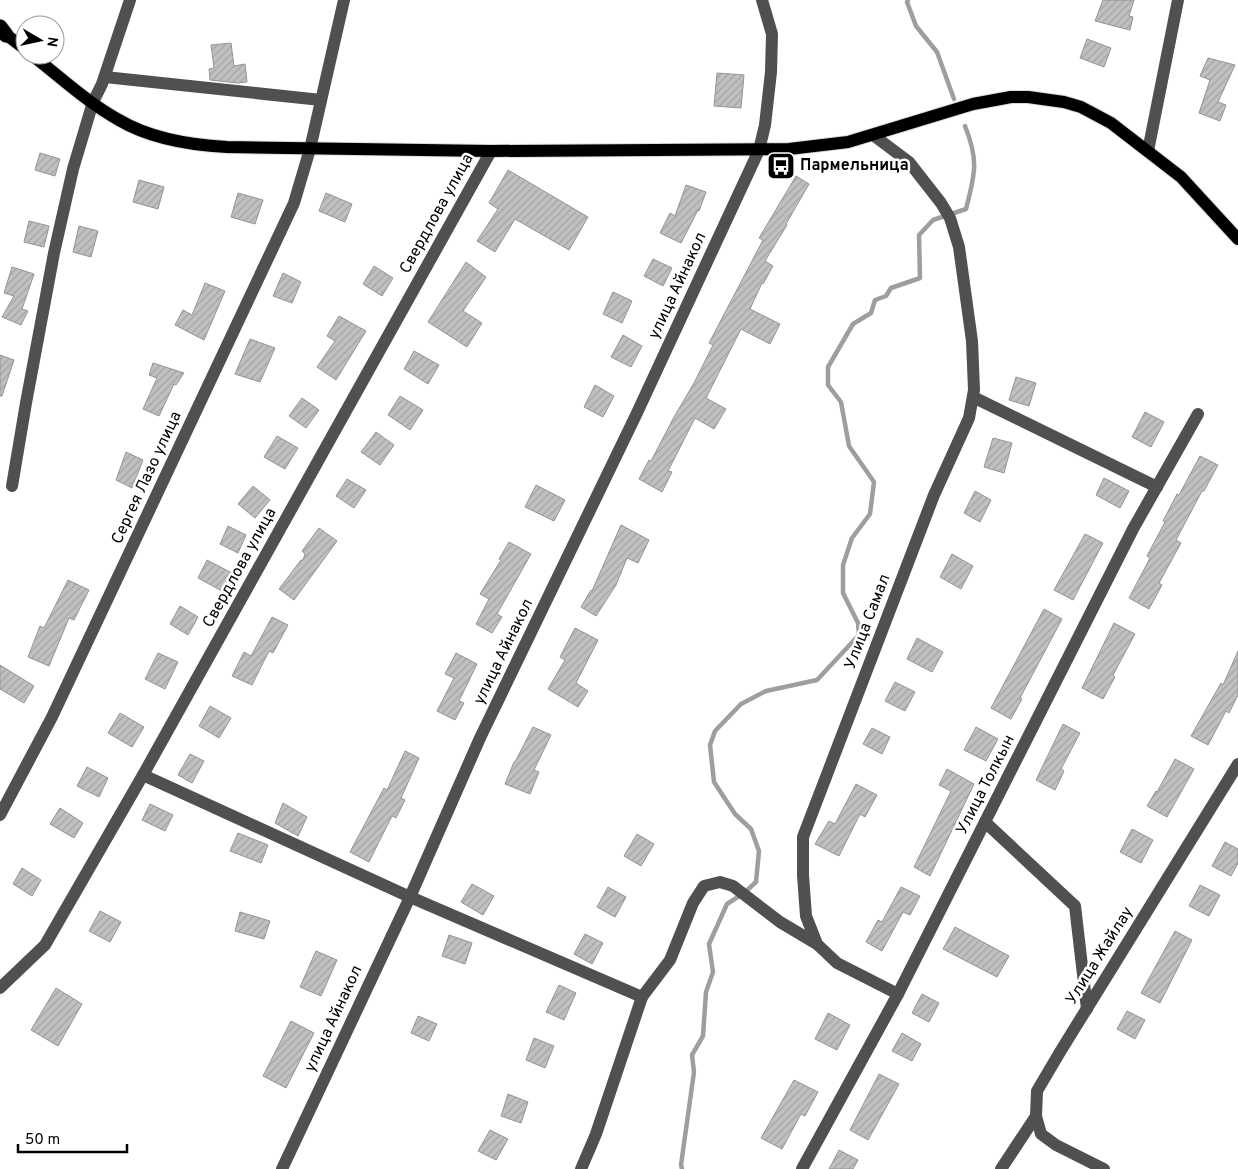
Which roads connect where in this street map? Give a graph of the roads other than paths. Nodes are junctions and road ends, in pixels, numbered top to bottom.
1 (130, 0) edge
2 (344, 0) edge
3 (762, 0) edge
4 (1178, 0) edge
5 (2, 31) edge
6 (15, 41) edge
7 (45, 65) edge
8 (105, 77) junction
9 (321, 100) junction
10 (93, 102) junction
11 (873, 135) junction
12 (310, 149) junction
13 (759, 150) junction
14 (491, 151) junction
15 (1148, 151) junction
16 (1238, 238) edge
17 (973, 397) junction
18 (1198, 414) dead end
19 (12, 486) dead end
20 (1158, 487) junction
21 (1238, 764) edge
22 (143, 775) junction
23 (0, 815) edge
24 (986, 822) junction
25 (410, 897) junction
26 (817, 944) junction
27 (0, 988) edge
28 (898, 994) junction
29 (642, 998) junction
30 (1087, 1009) junction
31 (1036, 1116) junction
32 (282, 1169) edge
33 (581, 1169) edge
34 (802, 1169) edge
35 (1001, 1169) edge
36 (1104, 1169) edge

1 - 8 street
2 - 9 street, Сергея Лазо улица
3 - 13 street, улица Айнакол
4 - 15 street
5 - 6 main road
7 - 10 main road
8 - 9 street
8 - 10 street
9 - 12 street, Сергея Лазо улица
10 - 12 main road
10 - 19 street
11 - 13 main road
11 - 15 main road
11 - 17 street, Улица Самал
12 - 14 main road
12 - 23 street, Сергея Лазо улица
13 - 14 main road
13 - 25 street, улица Айнакол
14 - 22 street, Свердлова улица
15 - 16 main road
17 - 20 street
17 - 26 street, Улица Самал
18 - 20 street, Улица Толкын
20 - 24 street, Улица Толкын
21 - 30 street, Улица Жайлау
22 - 25 street
22 - 27 street, Свердлова улица
24 - 28 street, Улица Толкын
24 - 30 street
25 - 29 street
25 - 32 street, улица Айнакол
26 - 28 street, Улица Самал
26 - 29 street
28 - 34 street, Улица Толкын
29 - 33 street
30 - 31 street, Улица Жайлау
31 - 35 street, Улица Жайлау
31 - 36 street

